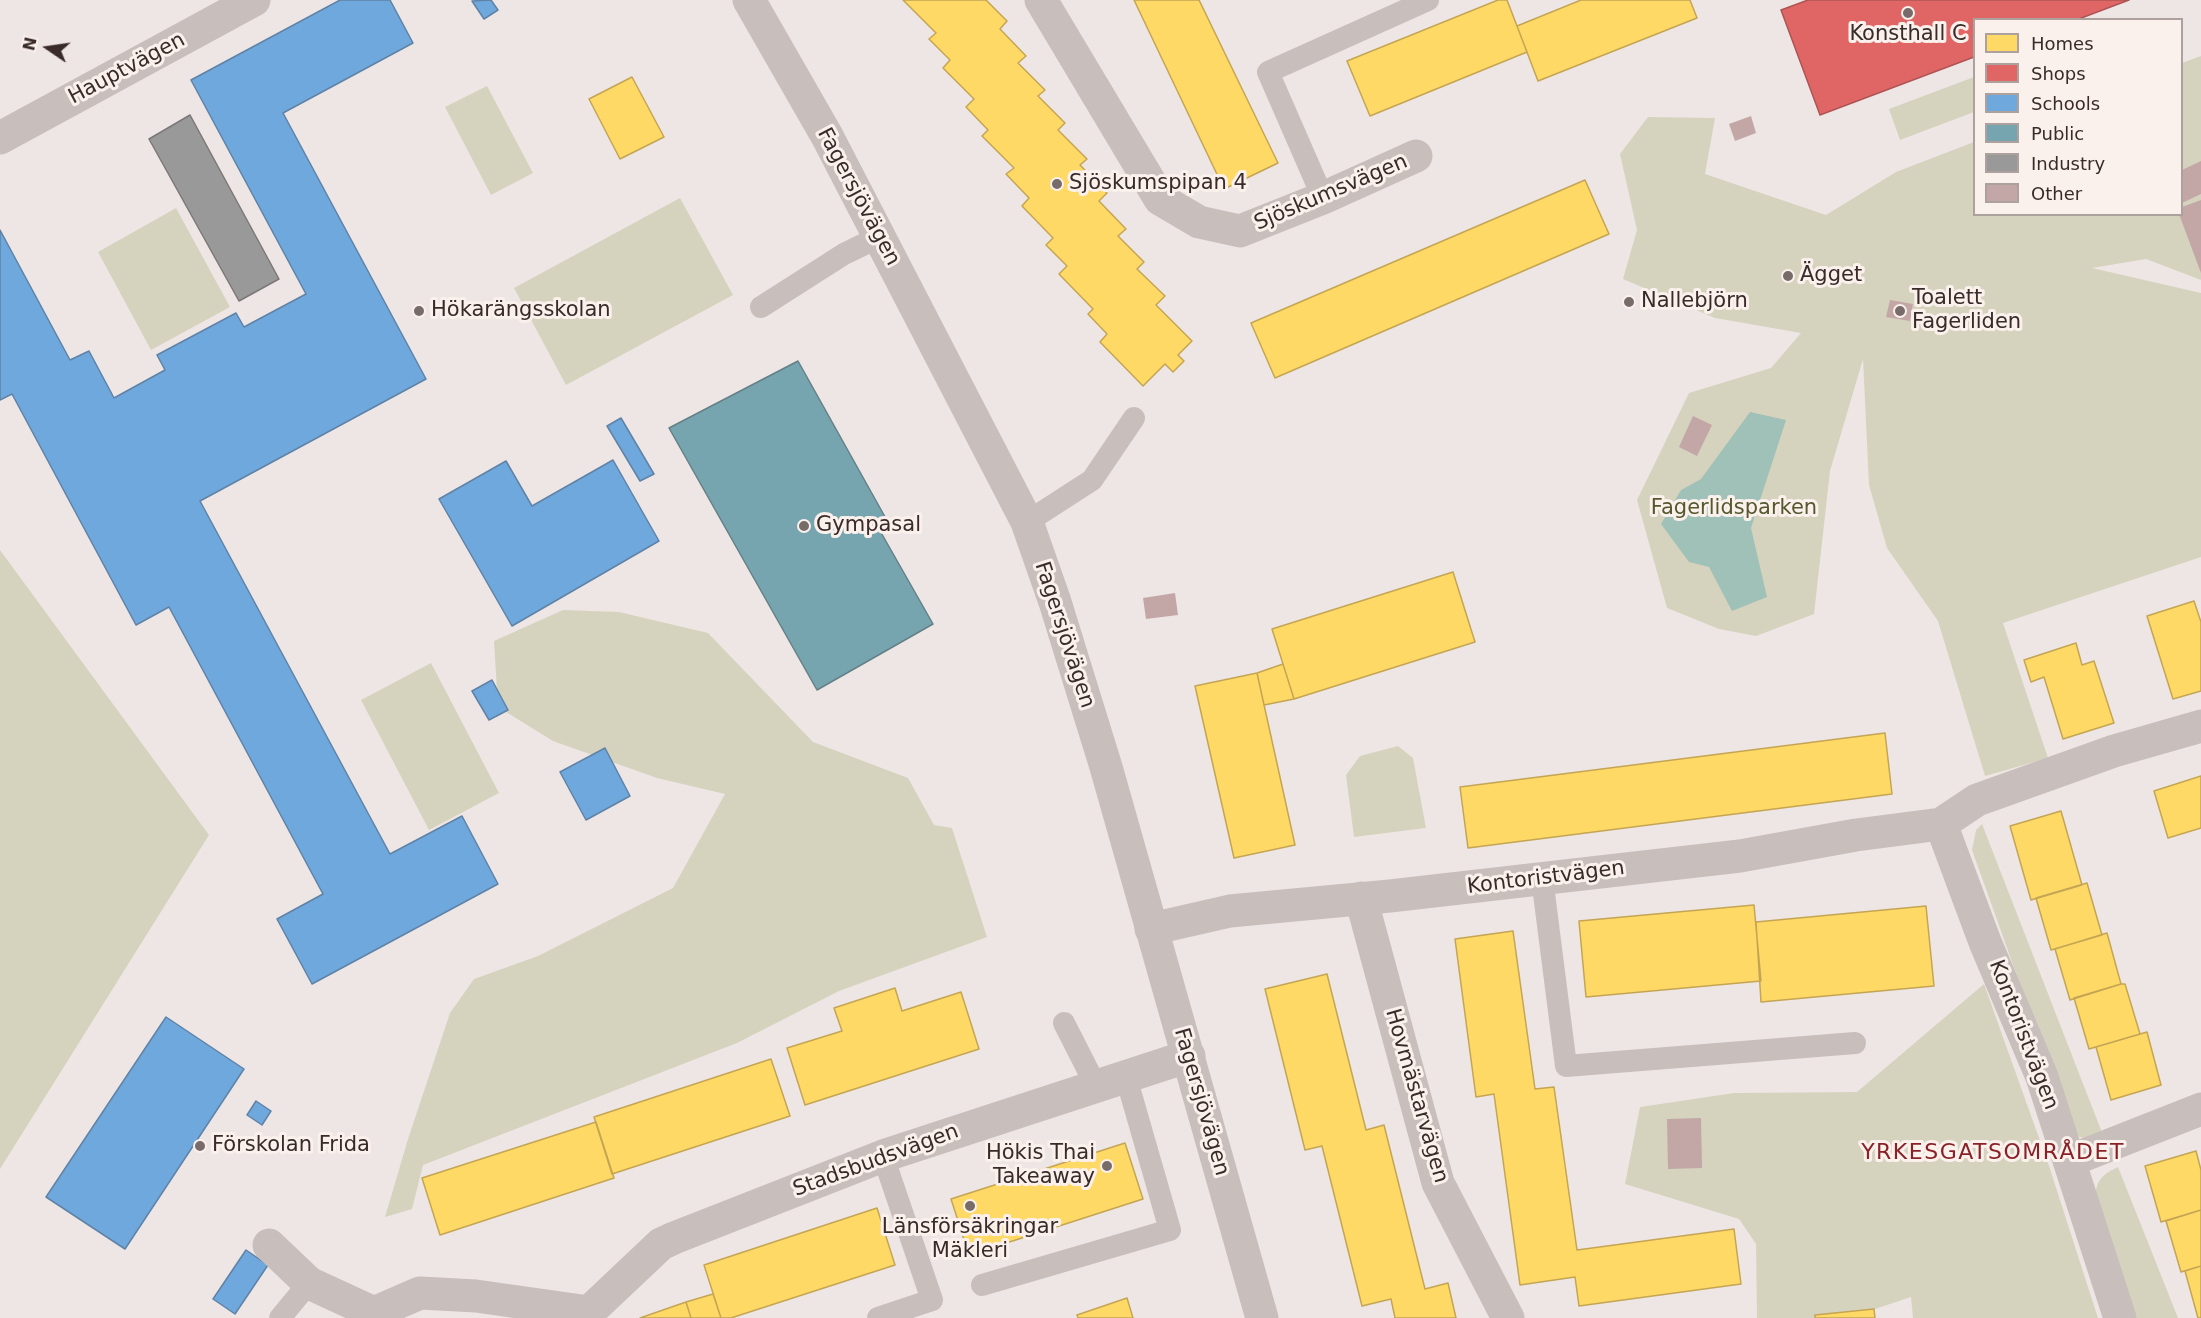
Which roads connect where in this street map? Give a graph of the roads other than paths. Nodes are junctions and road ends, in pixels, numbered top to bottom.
1 (254, 0) edge
2 (749, 0) edge
3 (1041, 0) edge
4 (1428, 0) edge
5 (0, 138) edge
6 (1416, 156) dead end
7 (1323, 198) junction
8 (879, 237) junction
9 (761, 307) dead end
10 (1134, 418) dead end
11 (1027, 522) junction
12 (2201, 726) edge
13 (1941, 824) junction
14 (1542, 878) junction
15 (1360, 898) junction
16 (1151, 929) junction
17 (1064, 1023) dead end
18 (1855, 1043) dead end
19 (1189, 1056) junction
20 (1111, 1081) junction
21 (2201, 1109) edge
22 (883, 1156) junction
23 (2069, 1161) junction
24 (269, 1245) dead end
25 (309, 1283) junction
26 (982, 1285) dead end
27 (589, 1315) edge
28 (373, 1316) edge
29 (280, 1318) edge
30 (878, 1318) edge
31 (1262, 1318) edge
32 (1508, 1318) edge
33 (2120, 1318) edge

1 - 5 street, Hauptvägen
2 - 8 street, Fagersjövägen
3 - 7 street, Sjöskumsvägen
4 - 7 lane
6 - 7 street, Sjöskumsvägen
8 - 9 lane
8 - 11 street, Fagersjövägen
10 - 11 lane
11 - 16 street, Fagersjövägen
12 - 13 street, Kontoristvägen
13 - 14 street, Kontoristvägen
13 - 23 street, Kontoristvägen
14 - 15 street, Kontoristvägen
14 - 18 lane
15 - 16 street, Kontoristvägen
15 - 32 street, Hovmästarvägen
16 - 19 street, Fagersjövägen
17 - 20 lane
19 - 20 street, Stadsbudsvägen
19 - 31 street, Fagersjövägen
20 - 22 street, Stadsbudsvägen
20 - 26 lane
21 - 23 street
22 - 27 street, Stadsbudsvägen
22 - 30 lane
23 - 33 street, Kontoristvägen
24 - 25 street
25 - 28 street
25 - 29 lane
27 - 28 street, Stadsbudsvägen

